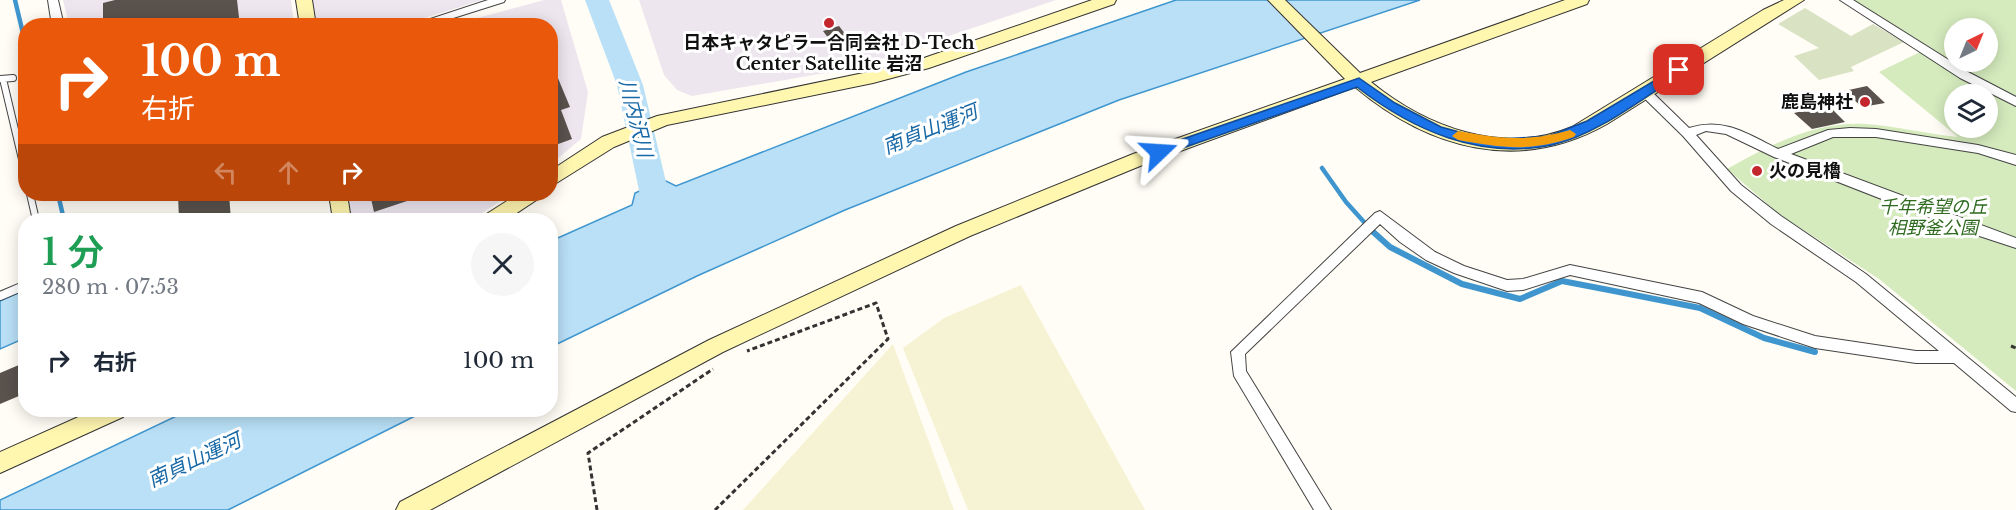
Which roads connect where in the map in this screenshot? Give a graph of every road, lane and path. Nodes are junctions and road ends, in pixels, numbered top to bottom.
1 (53, 0) edge
2 (304, 0) edge
3 (500, 0) edge
4 (1108, 0) edge
5 (1276, 0) edge
6 (1581, 0) edge
7 (1796, 0) edge
8 (1845, 0) edge
9 (56, 18) edge
10 (307, 18) edge
11 (440, 18) edge
12 (13, 78) dead end
13 (1, 79) edge
14 (1359, 82) junction
15 (1644, 91) junction
16 (2016, 102) edge
17 (1687, 133) junction
18 (18, 145) edge
19 (1778, 154) junction
20 (2016, 160) edge
21 (558, 175) edge
22 (520, 201) edge
23 (502, 213) edge
24 (2016, 243) edge
25 (18, 288) edge
26 (0, 296) edge
27 (2011, 346) dead end
28 (2016, 348) edge
29 (721, 353) junction
30 (1957, 357) junction
31 (2016, 406) edge
32 (101, 417) edge
33 (0, 463) edge
34 (408, 510) edge
35 (597, 510) edge
36 (715, 510) edge
37 (1323, 510) edge

1 - 9 street
2 - 10 street
3 - 11 street
4 - 21 street
5 - 14 street
6 - 14 street
7 - 15 street
8 - 16 street
12 - 13 lane
13 - 18 lane
14 - 15 street
14 - 29 street
15 - 17 street
17 - 19 street
17 - 30 street
19 - 20 street
19 - 24 street
22 - 23 street
25 - 26 lane
27 - 28 path
29 - 34 street
29 - 35 path
29 - 36 path
30 - 31 street
30 - 37 street
32 - 33 street

